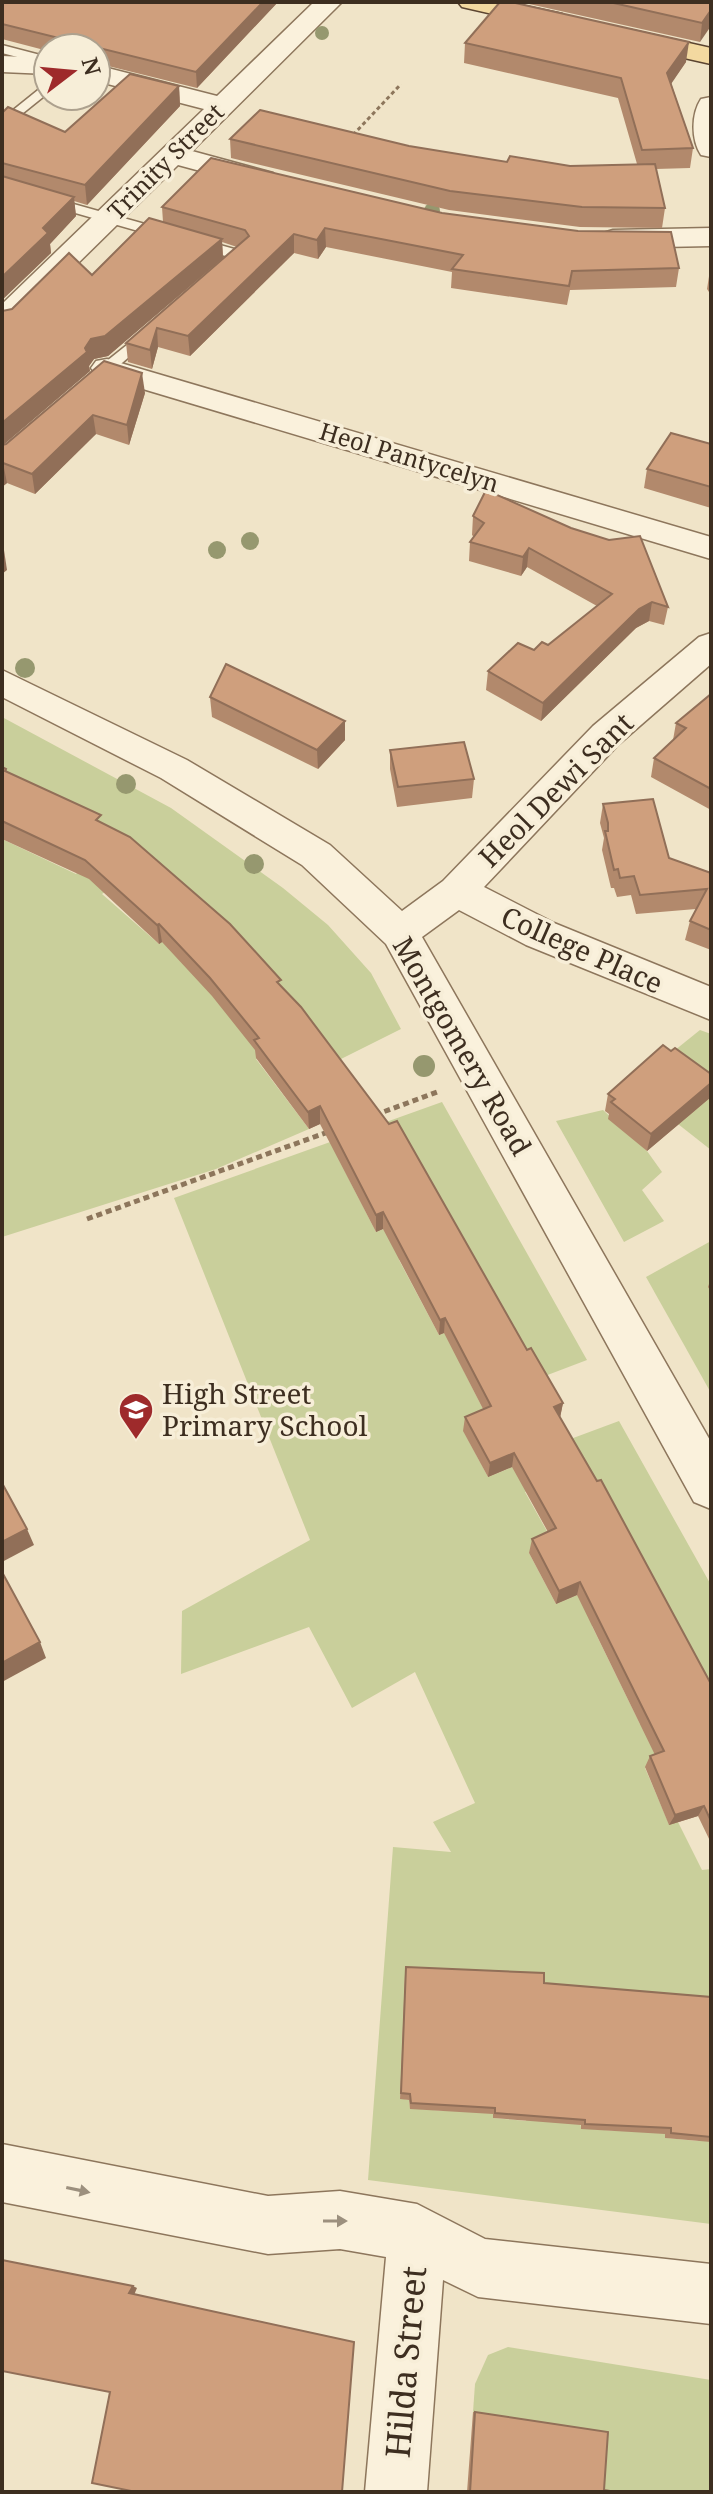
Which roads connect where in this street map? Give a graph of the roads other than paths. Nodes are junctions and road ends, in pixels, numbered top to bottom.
1 (329, 2) edge
2 (471, 2) edge
3 (576, 26) edge
4 (606, 32) edge
5 (2, 49) edge
6 (711, 56) edge
7 (32, 59) edge
8 (2, 64) edge
9 (32, 64) edge
10 (112, 77) edge
11 (32, 100) edge
12 (711, 105) edge
13 (224, 106) junction
14 (2, 126) edge
15 (711, 149) edge
16 (175, 155) junction
17 (288, 186) edge
18 (2, 188) edge
19 (111, 218) junction
20 (711, 237) edge
21 (582, 239) edge
22 (216, 276) edge
23 (5, 315) edge
24 (156, 327) edge
25 (107, 368) junction
26 (82, 389) edge
27 (711, 548) edge
28 (711, 645) edge
29 (2, 682) edge
30 (457, 891) junction
31 (400, 933) junction
32 (711, 1004) edge
33 (711, 1487) edge
34 (2, 2173) edge
35 (417, 2233) junction
36 (711, 2294) edge
37 (396, 2492) edge

1 - 13 street, Trinity Street
2 - 3 main road
4 - 6 main road
5 - 7 lane
8 - 9 street
10 - 13 street
11 - 14 lane
12 - 15 street
13 - 16 street, Trinity Street
16 - 17 street
16 - 19 street, Trinity Street
18 - 19 lane
19 - 22 lane
19 - 23 street, Trinity Street
20 - 21 street
24 - 25 lane
25 - 26 lane
25 - 27 street, Heol Pantycelyn
28 - 30 street, Heol Dewi Sant
29 - 31 street, Montgomery Road
30 - 31 street, Heol Dewi Sant
30 - 32 street, College Place
31 - 33 street, Montgomery Road
34 -> 35 street
35 - 36 street
35 - 37 street, Hilda Street

